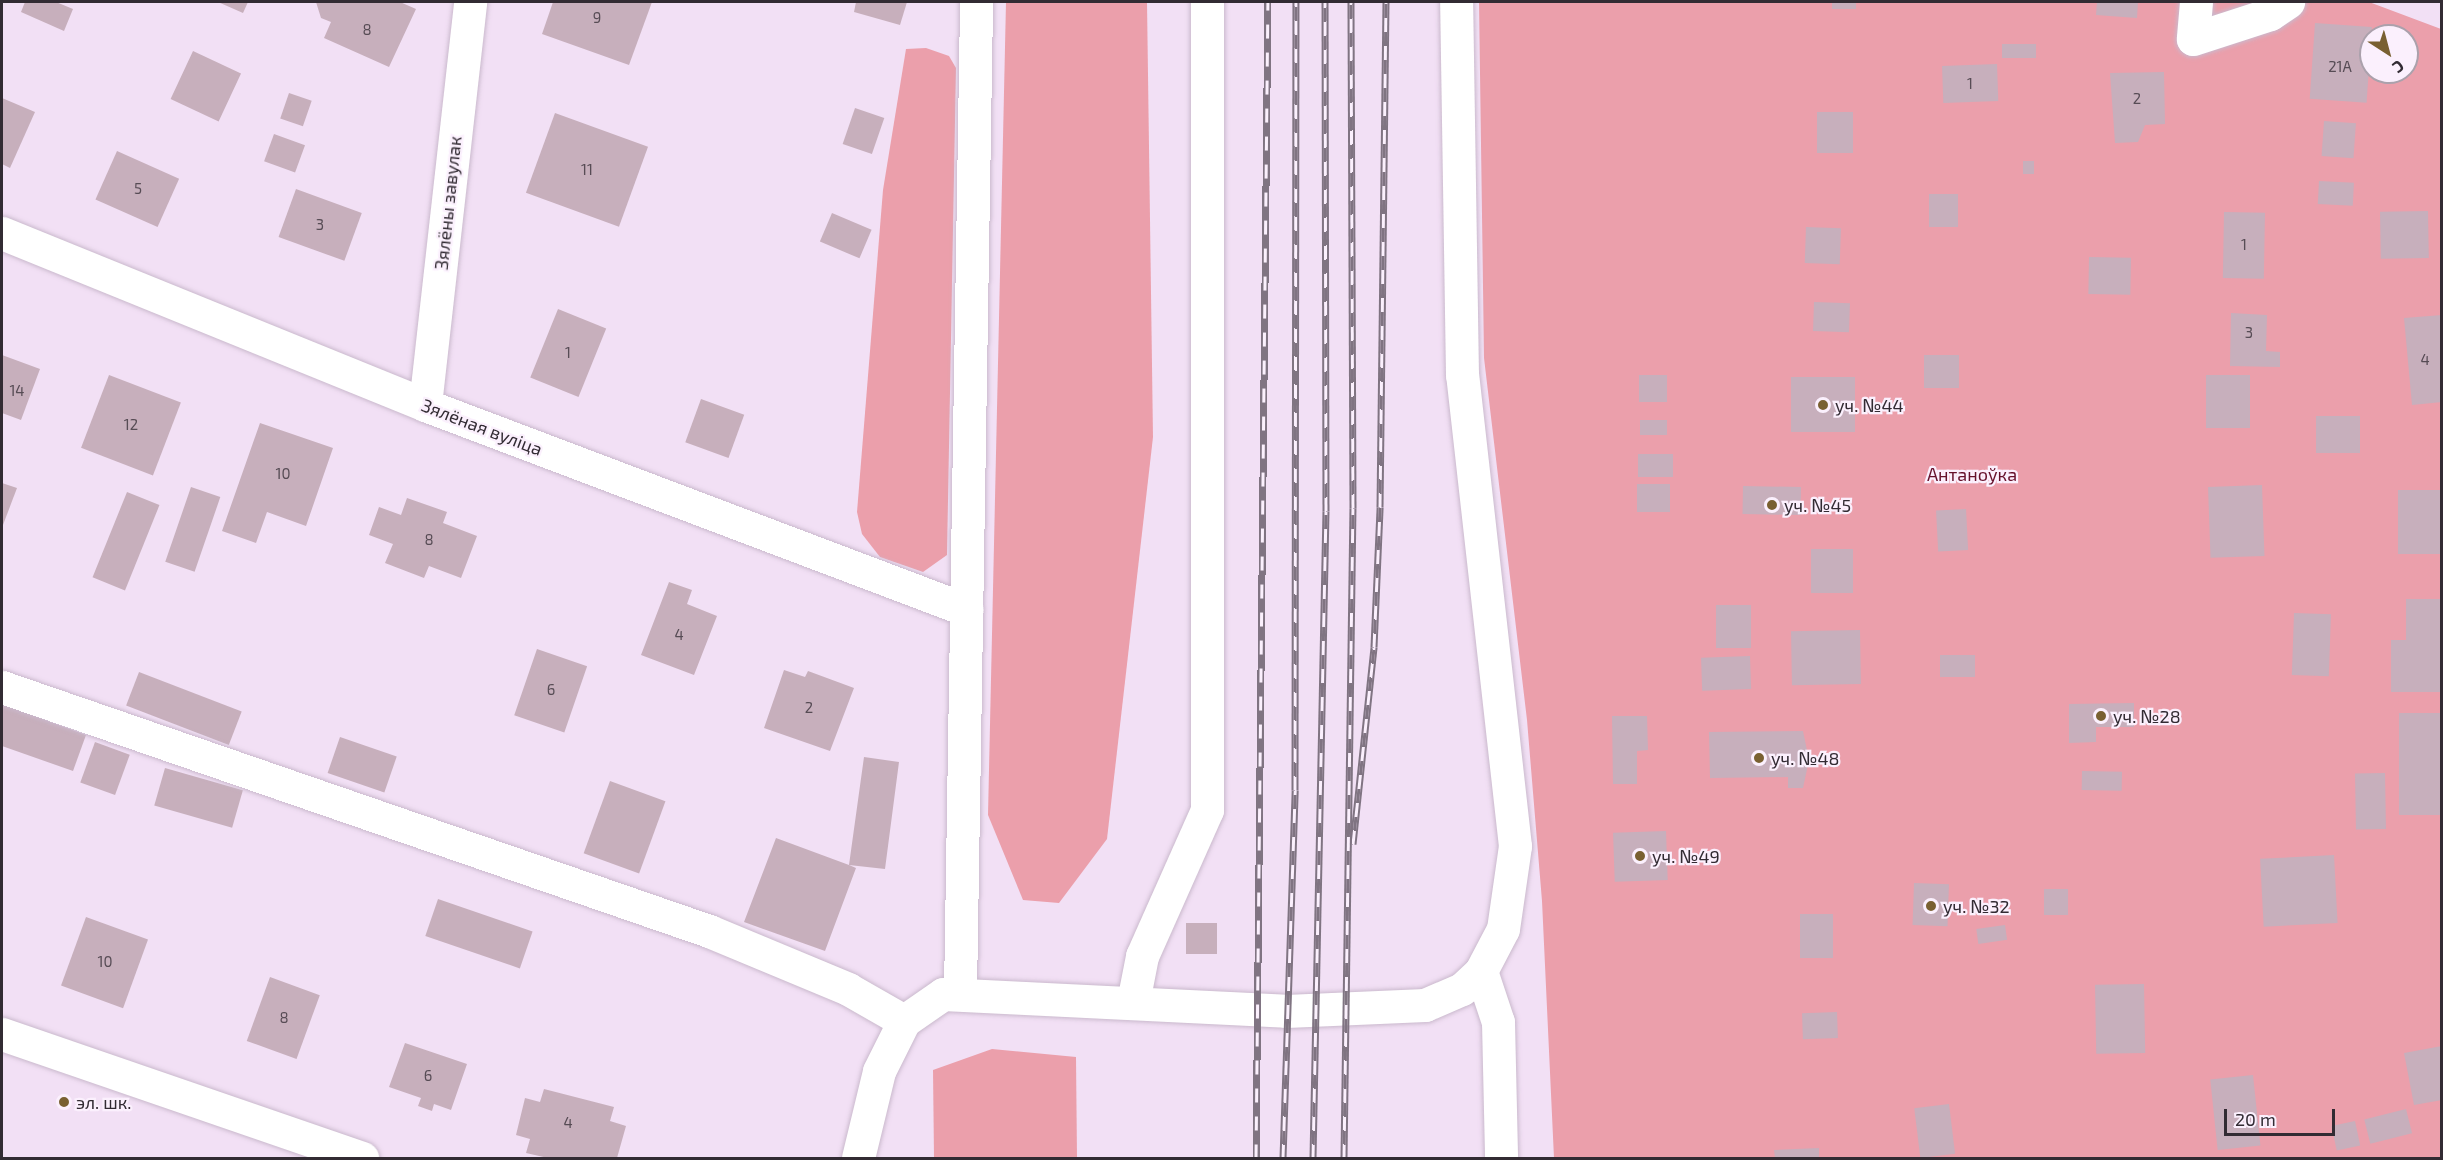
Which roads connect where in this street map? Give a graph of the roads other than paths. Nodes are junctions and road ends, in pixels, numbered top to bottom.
1 (470, 2) edge
2 (976, 2) edge
3 (1207, 2) edge
4 (1456, 2) edge
5 (2196, 2) edge
6 (2288, 2) edge
7 (2, 233) edge
8 (425, 405) junction
9 (967, 610) junction
10 (2, 687) edge
11 (1481, 971) junction
12 (960, 992) junction
13 (1133, 1002) junction
14 (904, 1021) junction
15 (2, 1034) edge
16 (362, 1158) edge
17 (858, 1158) edge
18 (1501, 1158) edge

1 - 8 street, Зялёны завулак
2 - 9 street
3 - 13 street
4 - 11 street
5 - 6 street
7 - 8 street, Зялёная вуліца
8 - 9 street, Зялёная вуліца
9 - 12 street
10 - 14 street
11 - 13 street
11 - 18 street
12 - 13 street
12 - 14 street
14 - 17 street
15 - 16 street

